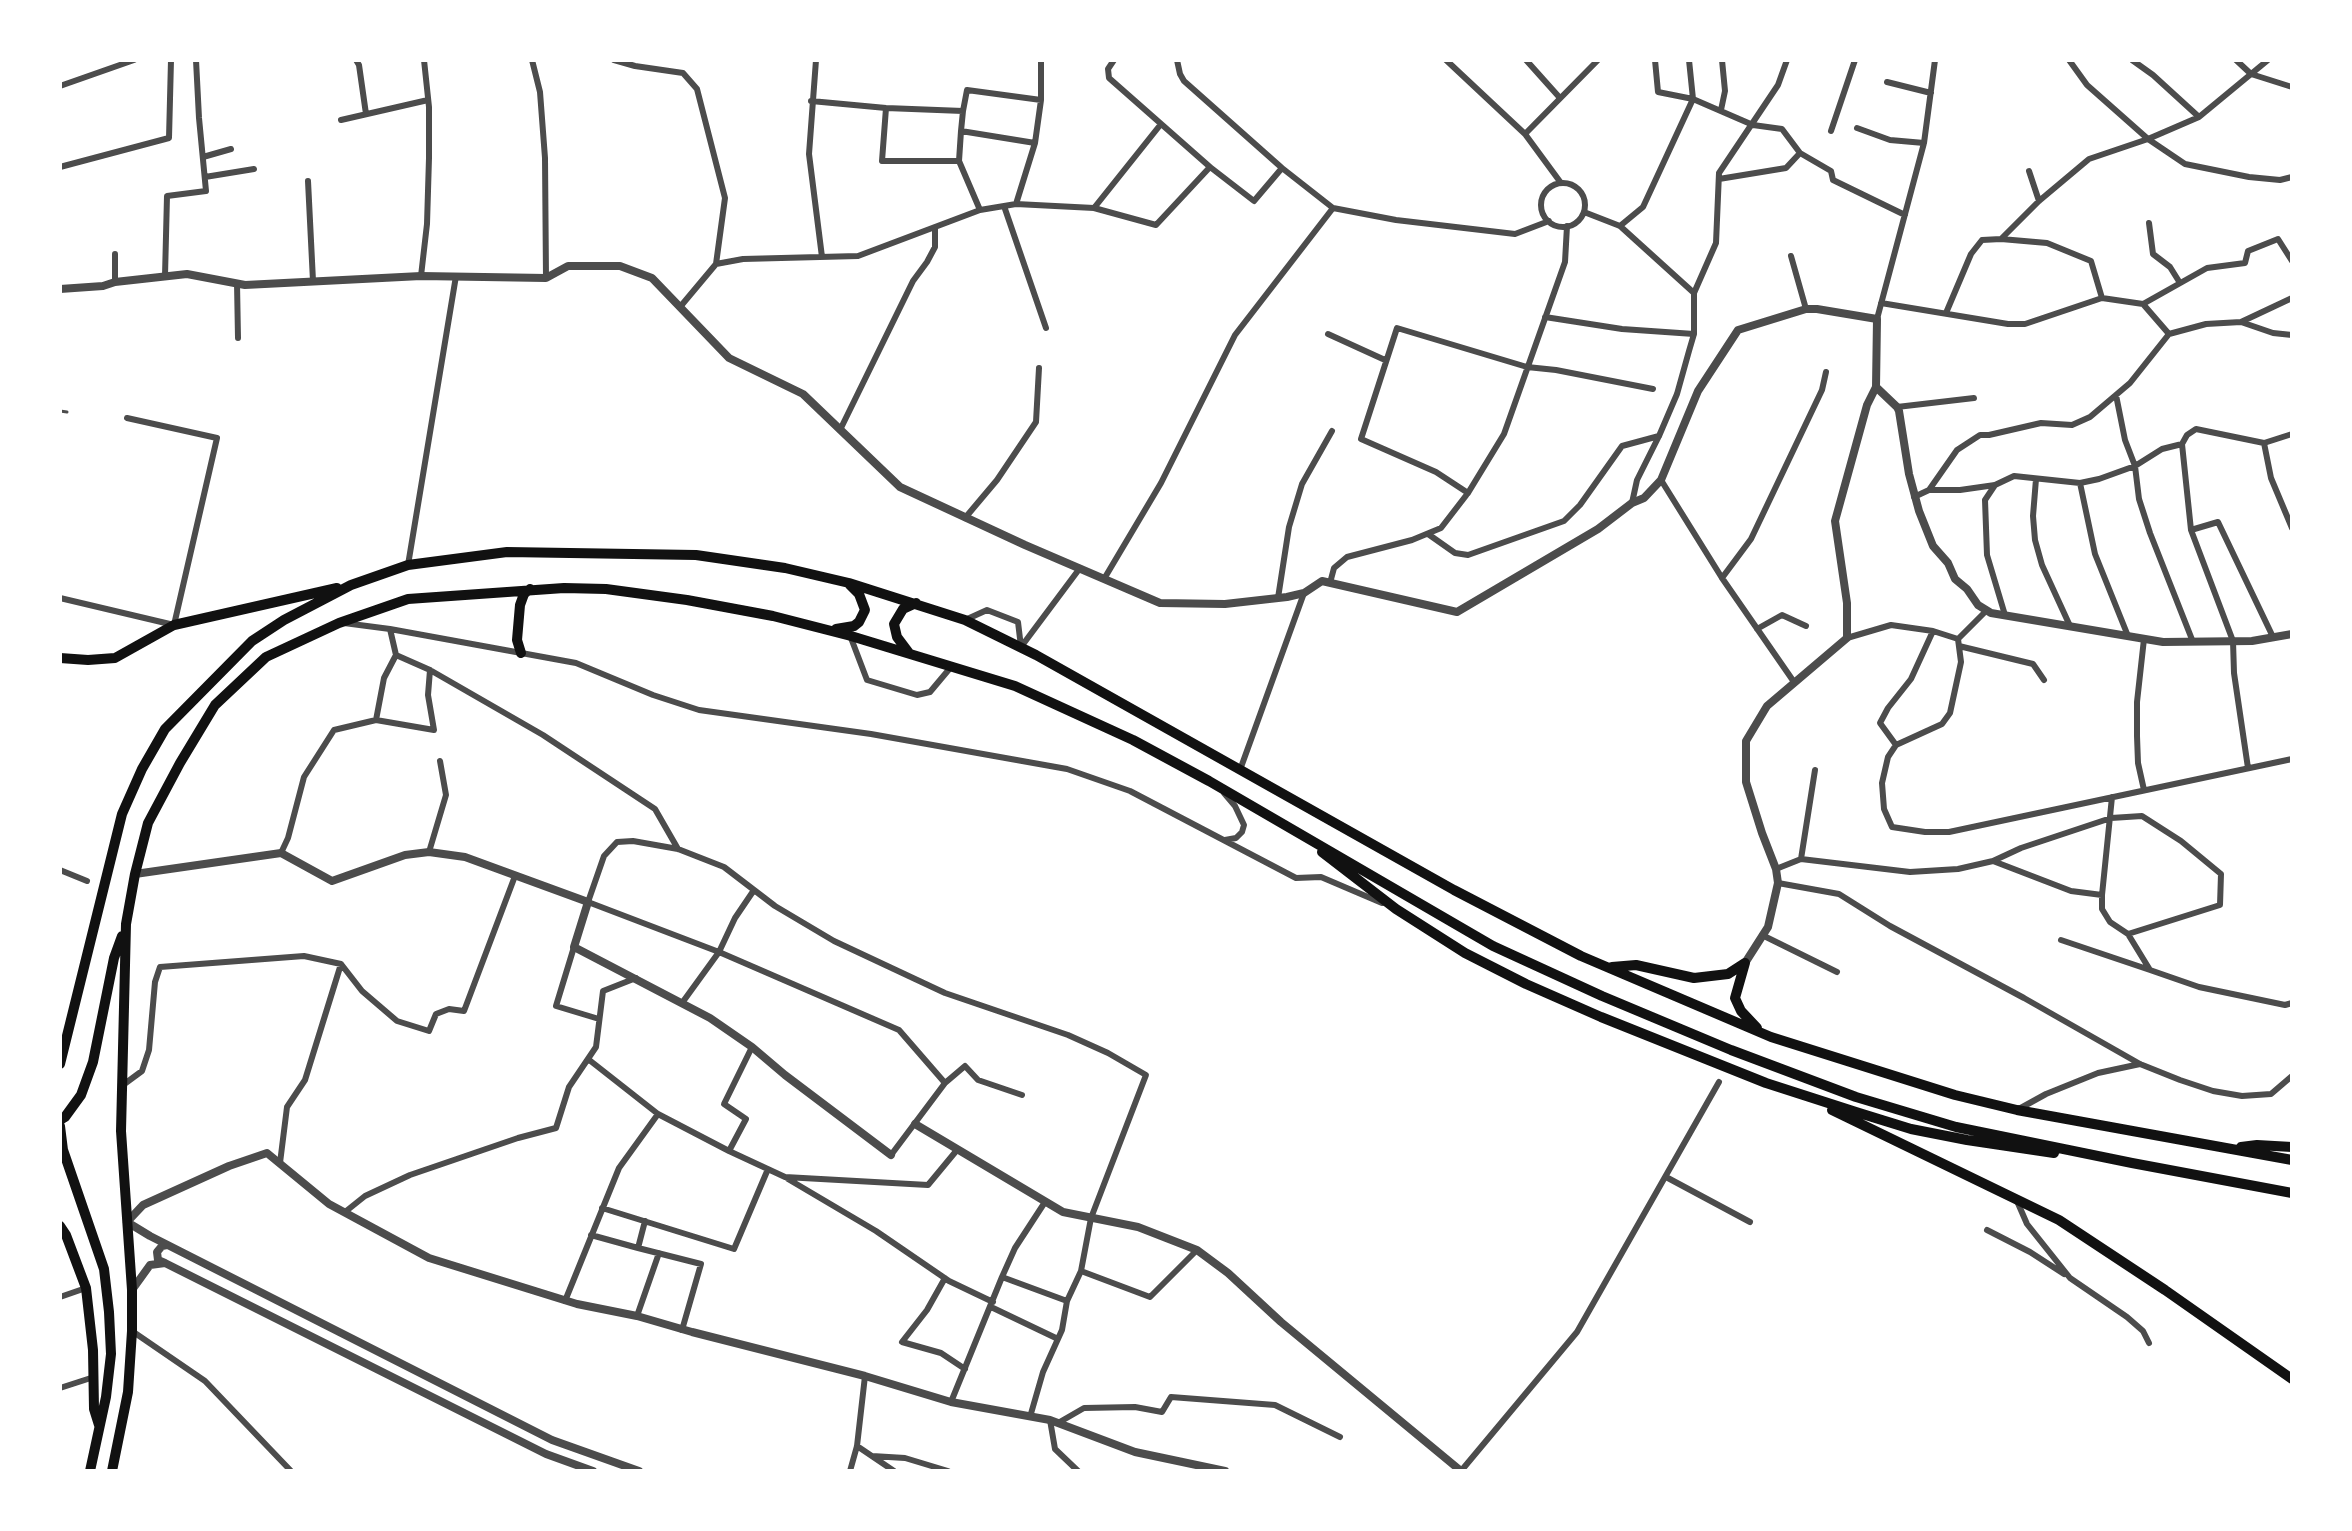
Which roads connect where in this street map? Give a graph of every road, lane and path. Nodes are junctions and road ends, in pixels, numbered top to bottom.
1 (134, 60) edge
2 (171, 60) edge
3 (196, 60) edge
4 (356, 60) edge
5 (424, 60) edge
6 (532, 60) edge
7 (614, 60) edge
8 (816, 60) edge
9 (1041, 60) edge
10 (1114, 60) edge
11 (1177, 60) edge
12 (1446, 60) edge
13 (1526, 60) edge
14 (1598, 60) edge
15 (1655, 60) edge
16 (1689, 60) edge
17 (1722, 60) edge
18 (1787, 60) edge
19 (1855, 60) edge
20 (1935, 60) edge
21 (2069, 60) edge
22 (2132, 60) edge
23 (2236, 60) edge
24 (2268, 60) edge
25 (2251, 74) junction
26 (1887, 82) dead end
27 (60, 86) edge
28 (2292, 87) edge
29 (1931, 93) junction
30 (1560, 98) junction
31 (1693, 99) junction
32 (428, 100) junction
33 (1041, 100) junction
34 (811, 101) junction
35 (886, 108) junction
36 (1721, 110) junction
37 (963, 111) junction
38 (366, 114) junction
39 (2199, 117) junction
40 (341, 120) dead end
41 (1161, 124) junction
42 (1753, 125) junction
43 (1857, 128) dead end
44 (961, 131) junction
45 (1831, 131) dead end
46 (1525, 134) junction
47 (2148, 139) junction
48 (1035, 143) junction
49 (1924, 143) junction
50 (231, 149) dead end
51 (1800, 153) junction
52 (203, 157) junction
53 (959, 161) junction
54 (60, 167) edge
55 (1210, 167) junction
56 (1282, 168) junction
57 (254, 169) dead end
58 (2029, 171) dead end
59 (205, 177) junction
60 (2292, 177) edge
61 (1719, 179) junction
62 (308, 181) dead end
63 (1561, 183) junction
64 (2039, 201) junction
65 (1016, 204) junction
66 (1004, 206) junction
67 (1094, 208) junction
68 (1333, 208) junction
69 (980, 210) junction
70 (1584, 212) junction
71 (1905, 215) junction
72 (1549, 221) junction
73 (2149, 223) dead end
74 (1567, 226) junction
75 (1620, 226) junction
76 (935, 227) junction
77 (2001, 239) junction
78 (115, 254) dead end
79 (1791, 256) dead end
80 (822, 257) junction
81 (2292, 261) edge
82 (716, 264) junction
83 (165, 276) junction
84 (421, 276) junction
85 (456, 276) junction
86 (546, 278) junction
87 (313, 281) junction
88 (115, 282) junction
89 (237, 283) junction
90 (2180, 283) junction
91 (60, 289) edge
92 (1694, 293) junction
93 (2102, 298) junction
94 (2292, 298) edge
95 (1881, 303) junction
96 (2143, 304) junction
97 (680, 307) junction
98 (1806, 309) junction
99 (1946, 313) junction
100 (1545, 317) junction
101 (1877, 319) junction
102 (2241, 322) junction
103 (1046, 328) dead end
104 (1328, 334) dead end
105 (1694, 334) junction
106 (2169, 334) junction
107 (2292, 335) edge
108 (238, 338) dead end
109 (1385, 360) junction
110 (1527, 367) junction
111 (1039, 368) dead end
112 (1826, 372) dead end
113 (1876, 387) junction
114 (1653, 389) dead end
115 (2116, 395) junction
116 (1974, 398) dead end
117 (1897, 407) junction
118 (60, 411) edge
119 (67, 412) dead end
120 (127, 418) dead end
121 (840, 430) junction
122 (1332, 431) dead end
123 (2292, 434) edge
124 (1659, 436) junction
125 (2264, 443) junction
126 (2182, 444) junction
127 (2135, 466) junction
128 (2036, 479) junction
129 (1661, 480) junction
130 (2080, 483) junction
131 (1995, 485) junction
132 (1929, 490) junction
133 (1468, 493) junction
134 (1914, 497) junction
135 (1632, 503) junction
136 (965, 518) junction
137 (2292, 528) edge
138 (2191, 530) junction
139 (1428, 534) junction
140 (408, 565) junction
141 (1080, 568) junction
142 (1722, 578) junction
143 (1104, 579) junction
144 (849, 583) junction
145 (1330, 583) junction
146 (351, 585) junction
147 (530, 589) junction
148 (1304, 593) junction
149 (60, 598) edge
150 (1278, 598) junction
151 (916, 603) junction
152 (1987, 610) junction
153 (2005, 615) junction
154 (965, 620) junction
155 (339, 623) junction
156 (174, 625) junction
157 (1806, 626) dead end
158 (2070, 626) junction
159 (390, 629) junction
160 (1757, 629) junction
161 (831, 630) junction
162 (1933, 631) junction
163 (2292, 634) edge
164 (851, 636) junction
165 (2128, 636) junction
166 (2273, 637) junction
167 (1847, 638) junction
168 (2144, 639) junction
169 (2233, 641) junction
170 (2193, 642) junction
171 (1958, 643) junction
172 (1021, 647) junction
173 (521, 653) junction
174 (910, 654) junction
175 (396, 655) junction
176 (60, 658) edge
177 (951, 667) junction
178 (430, 670) junction
179 (2044, 680) dead end
180 (1794, 682) junction
181 (376, 720) junction
182 (1896, 745) junction
183 (2292, 759) edge
184 (440, 761) dead end
185 (2248, 768) junction
186 (1240, 770) junction
187 (1815, 770) dead end
188 (1219, 787) junction
189 (2144, 790) junction
190 (2112, 797) junction
191 (2111, 818) junction
192 (1309, 839) junction
193 (1225, 840) junction
194 (678, 849) junction
195 (429, 852) junction
196 (281, 853) junction
197 (1801, 859) junction
198 (1993, 861) junction
199 (1776, 869) junction
200 (60, 870) edge
201 (135, 874) junction
202 (515, 876) junction
203 (87, 881) dead end
204 (1778, 883) junction
205 (754, 890) junction
206 (2102, 895) junction
207 (588, 902) junction
208 (1396, 909) junction
209 (126, 924) junction
210 (2128, 934) junction
211 (1762, 935) junction
212 (2061, 940) dead end
213 (574, 947) junction
214 (719, 952) junction
215 (1745, 963) junction
216 (341, 964) junction
217 (1608, 967) junction
218 (2150, 970) junction
219 (1837, 972) dead end
220 (636, 978) junction
221 (682, 1003) junction
222 (2292, 1003) edge
223 (599, 1019) junction
224 (1762, 1034) junction
225 (752, 1047) junction
226 (588, 1059) junction
227 (60, 1064) edge
228 (2140, 1064) junction
229 (2292, 1076) edge
230 (1719, 1082) dead end
231 (945, 1083) junction
232 (121, 1087) junction
233 (1022, 1095) dead end
234 (1805, 1097) junction
235 (2017, 1110) junction
236 (658, 1114) junction
237 (60, 1120) edge
238 (915, 1124) junction
239 (60, 1126) edge
240 (2292, 1147) edge
241 (2231, 1148) junction
242 (957, 1150) junction
243 (729, 1151) junction
244 (891, 1155) joint
245 (2105, 1157) junction
246 (2292, 1160) edge
247 (280, 1163) junction
248 (768, 1169) junction
249 (785, 1177) junction
250 (1666, 1177) junction
251 (2292, 1193) edge
252 (2017, 1201) junction
253 (1045, 1202) junction
254 (602, 1208) junction
255 (345, 1212) junction
256 (1091, 1218) junction
257 (645, 1221) junction
258 (127, 1222) junction
259 (1750, 1222) dead end
260 (60, 1226) edge
261 (1987, 1230) dead end
262 (591, 1235) junction
263 (168, 1244) junction
264 (638, 1248) junction
265 (1197, 1250) junction
266 (659, 1253) junction
267 (165, 1263) junction
268 (1081, 1271) junction
269 (1002, 1277) junction
270 (945, 1278) junction
271 (2070, 1278) junction
272 (86, 1288) junction
273 (132, 1290) junction
274 (60, 1297) edge
275 (565, 1301) junction
276 (1067, 1301) junction
277 (285, 1304) junction
278 (992, 1305) junction
279 (637, 1316) junction
280 (277, 1320) junction
281 (682, 1330) junction
282 (132, 1331) junction
283 (353, 1339) junction
284 (1058, 1339) junction
285 (2149, 1343) dead end
286 (344, 1353) junction
287 (965, 1369) junction
288 (865, 1376) junction
289 (94, 1377) junction
290 (2292, 1379) edge
291 (60, 1388) edge
292 (951, 1402) junction
293 (485, 1406) junction
294 (1030, 1417) junction
295 (478, 1420) junction
296 (1054, 1422) junction
297 (99, 1427) junction
298 (1340, 1437) dead end
299 (857, 1446) junction
300 (872, 1456) junction
301 (90, 1471) edge
302 (112, 1471) edge
303 (291, 1471) edge
304 (593, 1471) edge
305 (639, 1471) edge
306 (850, 1471) edge
307 (894, 1471) edge
308 (948, 1471) edge
309 (1078, 1471) edge
310 (1225, 1471) edge
311 (1461, 1471) edge

1 - 27 street
2 - 54 street
3 - 52 street
4 - 38 street
5 - 32 street
6 - 86 street
7 - 82 street
8 - 34 street
9 - 33 street
10 - 41 street
11 - 56 street
12 - 46 street
13 - 30 street
14 - 30 street
15 - 31 street
16 - 31 street
17 - 36 street
18 - 42 street
19 - 45 street
20 - 29 street
21 - 47 street
22 - 39 street
23 - 25 street
24 - 25 street
25 - 28 street
25 - 39 street
26 - 29 street
29 - 49 street
30 - 46 street
31 - 36 street
31 - 75 street
32 - 38 street
32 - 84 street
33 - 37 street
33 - 48 street
34 - 35 street
34 - 80 street
35 - 37 street
35 - 53 street
36 - 42 street
37 - 44 street
38 - 40 street
39 - 47 street
41 - 55 street
41 - 67 street
42 - 51 street
42 - 61 street
43 - 49 street
44 - 48 street
44 - 53 street
46 - 63 street
47 - 60 street
47 - 64 street
48 - 65 street
49 - 71 street
50 - 52 street
51 - 61 street
51 - 71 street
52 - 59 street
53 - 69 street
55 - 56 street
55 - 67 street
56 - 68 street
57 - 59 street
58 - 64 street
59 - 83 street
61 - 92 street
62 - 87 street
63 - 70 street
63 - 72 street
64 - 77 street
65 - 66 street
65 - 67 street
66 - 69 street
66 - 103 street
68 - 72 street
68 - 143 street
69 - 76 street
70 - 74 street
70 - 75 street
71 - 95 street
72 - 74 street
73 - 90 street
74 - 100 street
75 - 92 street
76 - 80 street
76 - 121 street
77 - 93 street
77 - 99 street
78 - 88 street
79 - 98 street
80 - 82 street
81 - 90 street
82 - 97 street
83 - 88 street
83 - 89 street
84 - 85 street
84 - 87 street
85 - 86 street
85 - 140 street
86 - 97 street
87 - 89 street
88 - 91 street
89 - 108 street
90 - 96 street
92 - 105 street
93 - 96 street
93 - 99 street
94 - 102 street
95 - 99 street
95 - 101 street
96 - 106 street
97 - 121 street
98 - 101 street
98 - 129 street
100 - 105 street
100 - 110 street
101 - 113 street
102 - 106 street
102 - 107 street
104 - 109 street
105 - 124 street
106 - 115 street
109 - 110 street
109 - 133 street
110 - 114 street
110 - 133 street
111 - 136 street
112 - 142 street
113 - 117 street
113 - 167 street
115 - 127 street
115 - 132 street
116 - 117 street
117 - 134 street
118 - 119 lane
120 - 156 street
121 - 136 street
122 - 150 street
123 - 125 street
124 - 135 street
124 - 139 street
125 - 126 street
125 - 137 street
126 - 127 street
126 - 138 street
127 - 130 street
127 - 170 street
128 - 130 street
128 - 131 street
128 - 158 street
129 - 135 street
129 - 142 street
130 - 165 street
131 - 132 street
131 - 153 street
132 - 134 street
133 - 139 street
134 - 152 street
135 - 145 street
136 - 141 street
138 - 166 street
138 - 169 street
139 - 145 street
140 - 144 main road
140 - 146 main road
141 - 143 street
141 - 172 street
142 - 160 street
143 - 150 street
144 - 151 main road
144 - 161 main road
145 - 148 street
146 - 156 main road
146 - 227 main road
147 - 155 main road
147 - 161 main road
147 - 173 main road
148 - 150 street
148 - 186 street
149 - 156 street
151 - 154 main road
151 - 174 main road
152 - 153 street
152 - 171 street
153 - 158 street
154 - 172 main road
154 - 172 street
155 - 159 street
155 - 201 main road
156 - 176 main road
157 - 160 street
158 - 165 street
159 - 173 street
159 - 175 street
160 - 180 street
161 - 164 main road
162 - 167 street
162 - 171 street
162 - 182 street
163 - 166 street
164 - 174 main road
164 - 177 street
165 - 168 street
166 - 169 street
167 - 180 street
168 - 170 street
168 - 189 street
169 - 170 street
169 - 185 street
171 - 179 street
171 - 182 street
172 - 186 main road
173 - 193 street
174 - 177 main road
175 - 178 street
175 - 181 street
177 - 188 main road
178 - 181 street
178 - 194 street
180 - 199 street
181 - 196 street
182 - 190 street
183 - 185 street
184 - 195 street
185 - 189 street
186 - 217 main road
187 - 197 street
188 - 192 main road
188 - 193 street
189 - 190 street
190 - 191 street
191 - 198 street
191 - 206 street
191 - 210 street
192 - 208 main road
192 - 245 main road
193 - 208 street
194 - 205 street
194 - 207 street
195 - 196 street
195 - 202 street
196 - 201 street
197 - 198 street
197 - 199 street
198 - 206 street
199 - 204 street
200 - 203 street
201 - 209 main road
202 - 207 street
202 - 216 street
204 - 211 street
204 - 228 street
205 - 214 street
205 - 256 street
206 - 210 street
207 - 213 street
207 - 214 street
208 - 234 main road
209 - 232 main road
209 - 237 main road
210 - 218 street
211 - 215 street
211 - 219 street
212 - 218 street
213 - 220 street
213 - 223 street
214 - 221 street
214 - 231 street
215 - 217 main road
215 - 224 main road
216 - 232 street
216 - 247 street
217 - 224 main road
218 - 222 street
220 - 221 street
220 - 223 street
221 - 225 street
223 - 226 street
224 - 235 main road
225 - 243 street
225 - 244 street
226 - 236 street
226 - 255 street
228 - 229 street
228 - 235 street
230 - 250 street
231 - 233 street
231 - 238 street
232 - 258 main road
234 - 245 main road
234 - 252 main road
235 - 241 main road
236 - 243 street
236 - 254 street
238 - 242 street
238 - 244 street
239 - 297 main road
240 - 241 main road
241 - 246 main road
242 - 249 street
242 - 253 street
243 - 248 street
245 - 251 main road
247 - 255 street
247 - 258 street
248 - 249 street
248 - 257 street
249 - 270 street
250 - 259 street
250 - 311 street
252 - 271 street
252 - 290 main road
253 - 256 street
253 - 269 street
254 - 257 street
254 - 262 street
255 - 275 street
256 - 265 street
256 - 268 street
257 - 264 street
258 - 263 street
258 - 273 main road
260 - 272 main road
261 - 271 street
262 - 264 street
262 - 275 street
263 - 267 street
263 - 277 street
264 - 266 street
265 - 268 street
265 - 311 street
266 - 279 street
266 - 281 street
267 - 273 street
267 - 280 street
268 - 276 street
269 - 276 street
269 - 278 street
270 - 278 street
270 - 287 street
271 - 285 street
272 - 274 street
272 - 289 main road
273 - 282 main road
275 - 279 street
276 - 284 street
277 - 280 street
277 - 283 street
278 - 284 street
278 - 287 street
279 - 281 street
280 - 286 street
281 - 288 street
282 - 302 main road
282 - 303 street
283 - 286 street
283 - 293 street
284 - 294 street
286 - 295 street
287 - 292 street
288 - 292 street
288 - 299 street
289 - 291 street
289 - 297 main road
292 - 294 street
293 - 295 street
293 - 305 street
294 - 296 street
295 - 304 street
296 - 298 street
296 - 309 street
296 - 310 street
297 - 301 main road
299 - 300 street
299 - 306 street
300 - 307 street
300 - 308 street

